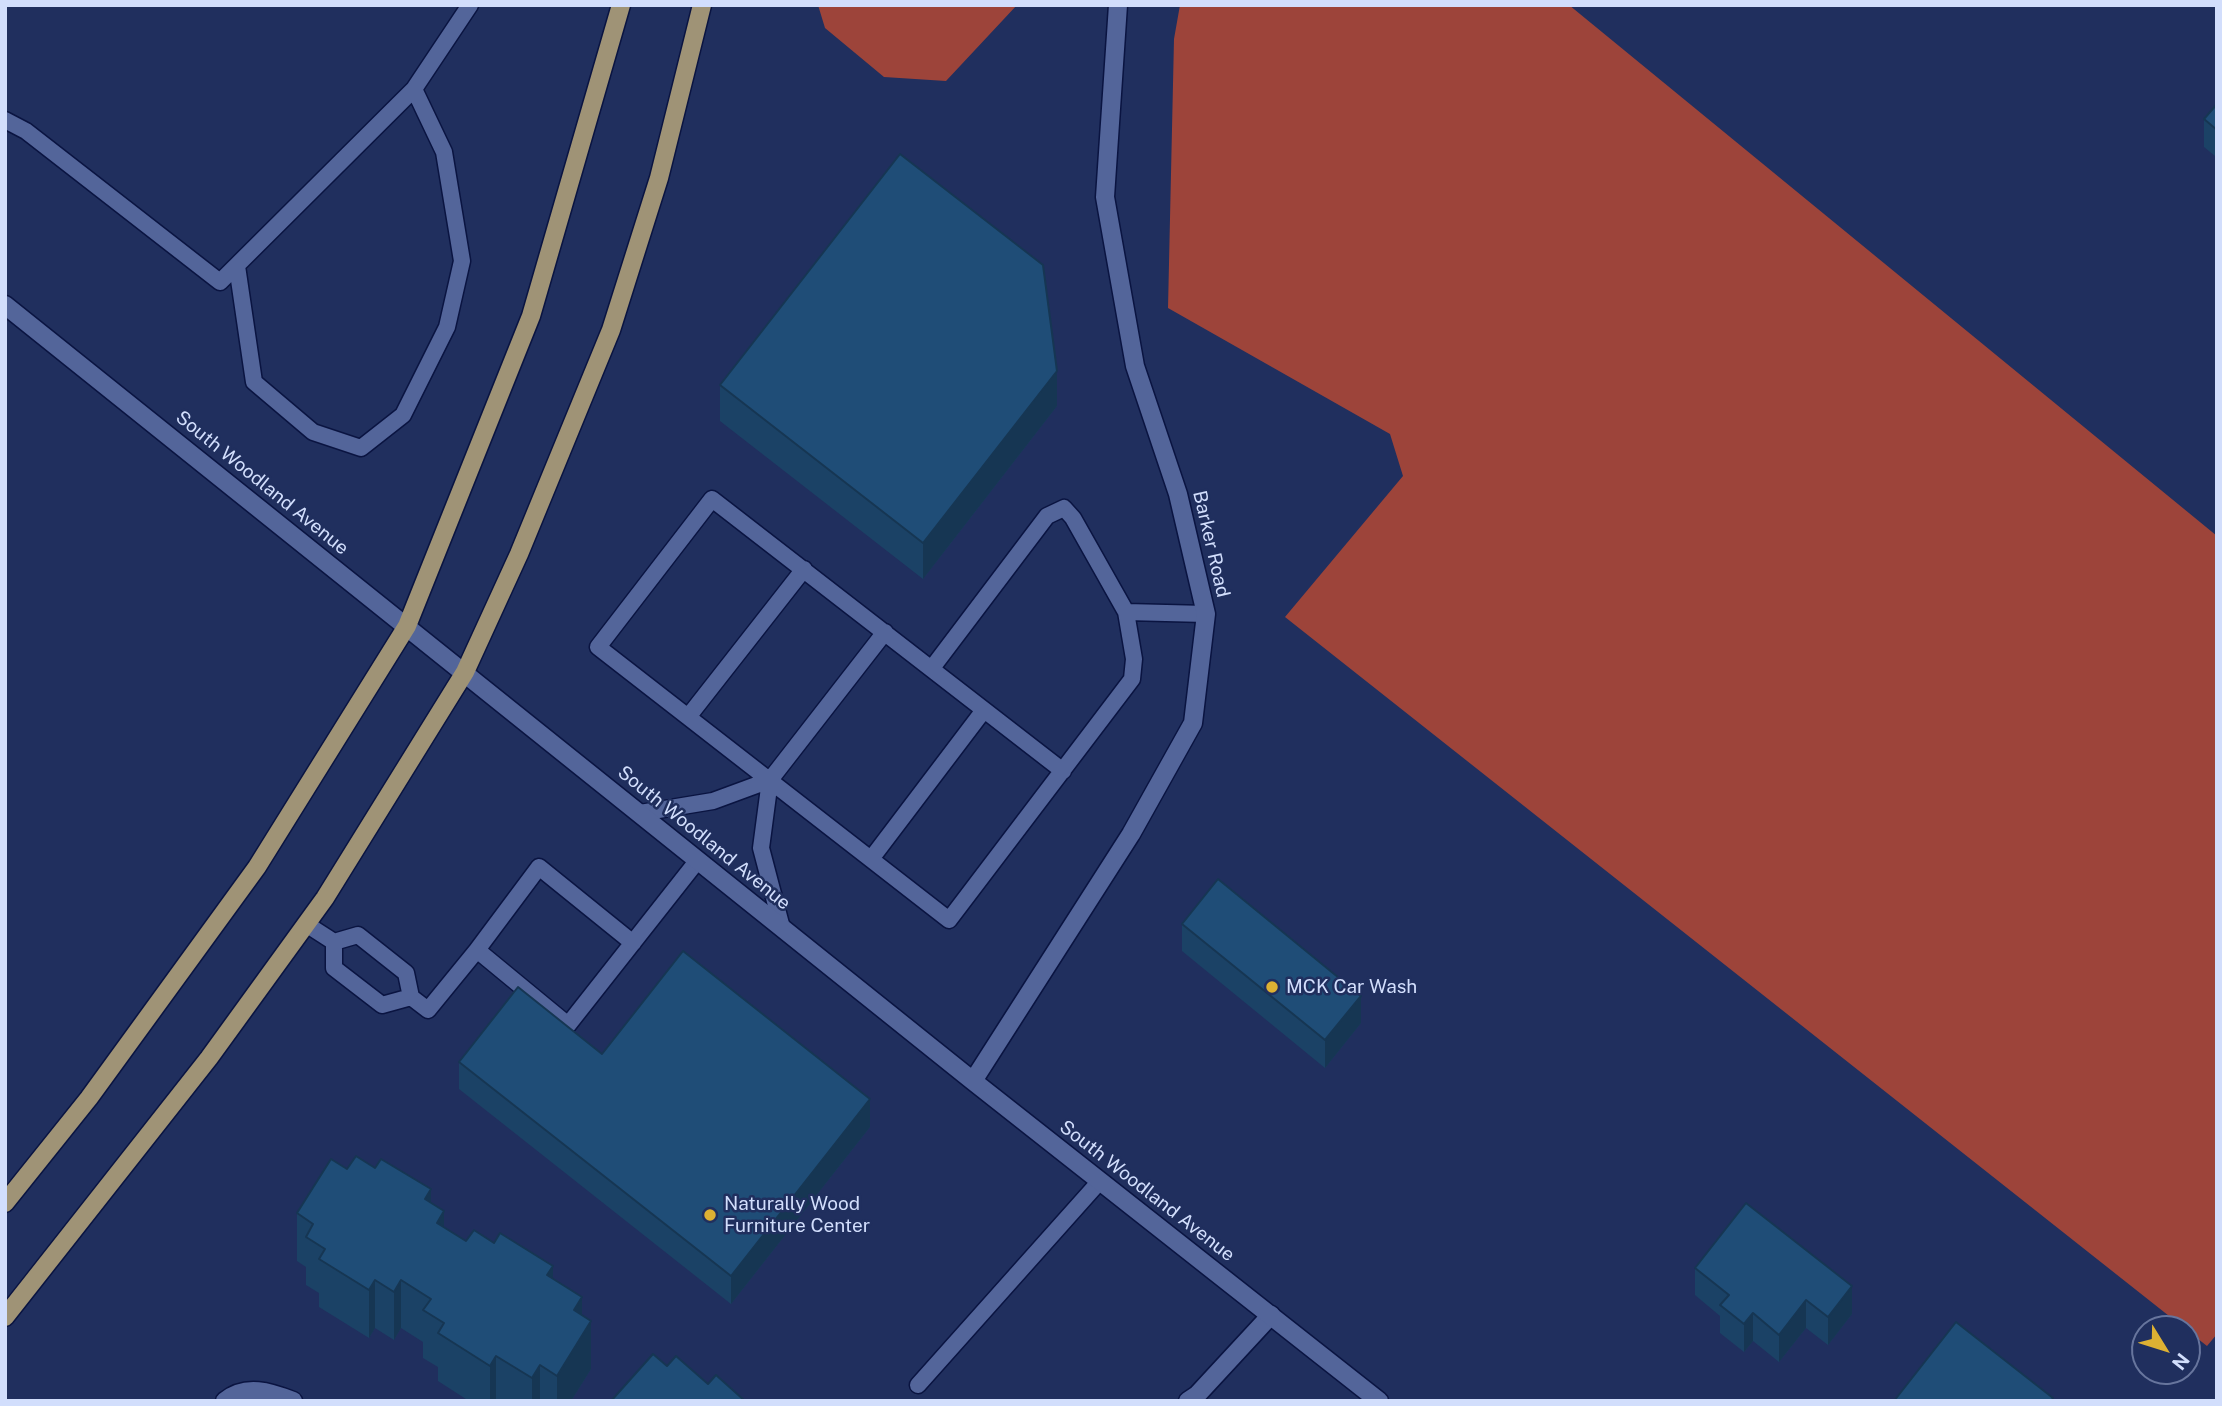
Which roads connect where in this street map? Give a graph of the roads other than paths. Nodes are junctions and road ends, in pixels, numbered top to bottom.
1 (470, 5) edge
2 (621, 5) edge
3 (702, 5) edge
4 (1118, 5) edge
5 (414, 89) junction
6 (5, 120) edge
7 (237, 266) junction
8 (5, 305) edge
9 (804, 569) junction
10 (1126, 612) junction
11 (1206, 614) junction
12 (407, 626) junction
13 (885, 632) junction
14 (932, 668) junction
15 (464, 672) junction
16 (985, 710) junction
17 (688, 718) junction
18 (1063, 771) junction
19 (770, 780) junction
20 (640, 813) junction
21 (871, 859) junction
22 (698, 860) junction
23 (306, 924) junction
24 (782, 928) junction
25 (334, 942) junction
26 (633, 943) junction
27 (477, 950) junction
28 (411, 997) junction
29 (972, 1081) junction
30 (1100, 1181) junction
31 (5, 1203) edge
32 (1271, 1314) junction
33 (5, 1317) edge
34 (918, 1385) dead end
35 (225, 1401) edge
36 (293, 1401) edge
37 (1188, 1401) edge
38 (1379, 1401) edge

1 - 5 lane
2 - 12 main road
3 - 15 main road
4 - 11 street, Barker Road
5 - 7 lane
5 - 7 lane
6 - 7 lane
8 - 12 street, South Woodland Avenue
9 - 13 lane
9 - 17 lane
9 - 17 lane
10 - 11 lane
10 - 14 lane
10 - 18 lane
11 - 29 street, Barker Road
12 - 15 street, South Woodland Avenue
12 - 31 main road
13 - 14 lane
13 - 19 lane
14 - 16 lane
15 - 20 street, South Woodland Avenue
15 - 23 main road
16 - 18 lane
16 - 21 lane
17 - 19 lane
18 - 21 lane
19 - 20 lane
19 - 21 lane
19 - 24 lane
20 - 22 street, South Woodland Avenue
22 - 24 street, South Woodland Avenue
22 - 26 lane
23 - 25 lane
23 - 33 main road
24 - 29 street, South Woodland Avenue
25 - 28 lane
25 - 28 lane
26 - 27 lane
26 - 27 lane
27 - 28 lane
29 - 30 street, South Woodland Avenue
30 - 32 street, South Woodland Avenue
30 - 34 lane
32 - 37 street
32 - 38 street, South Woodland Avenue
35 - 36 street

